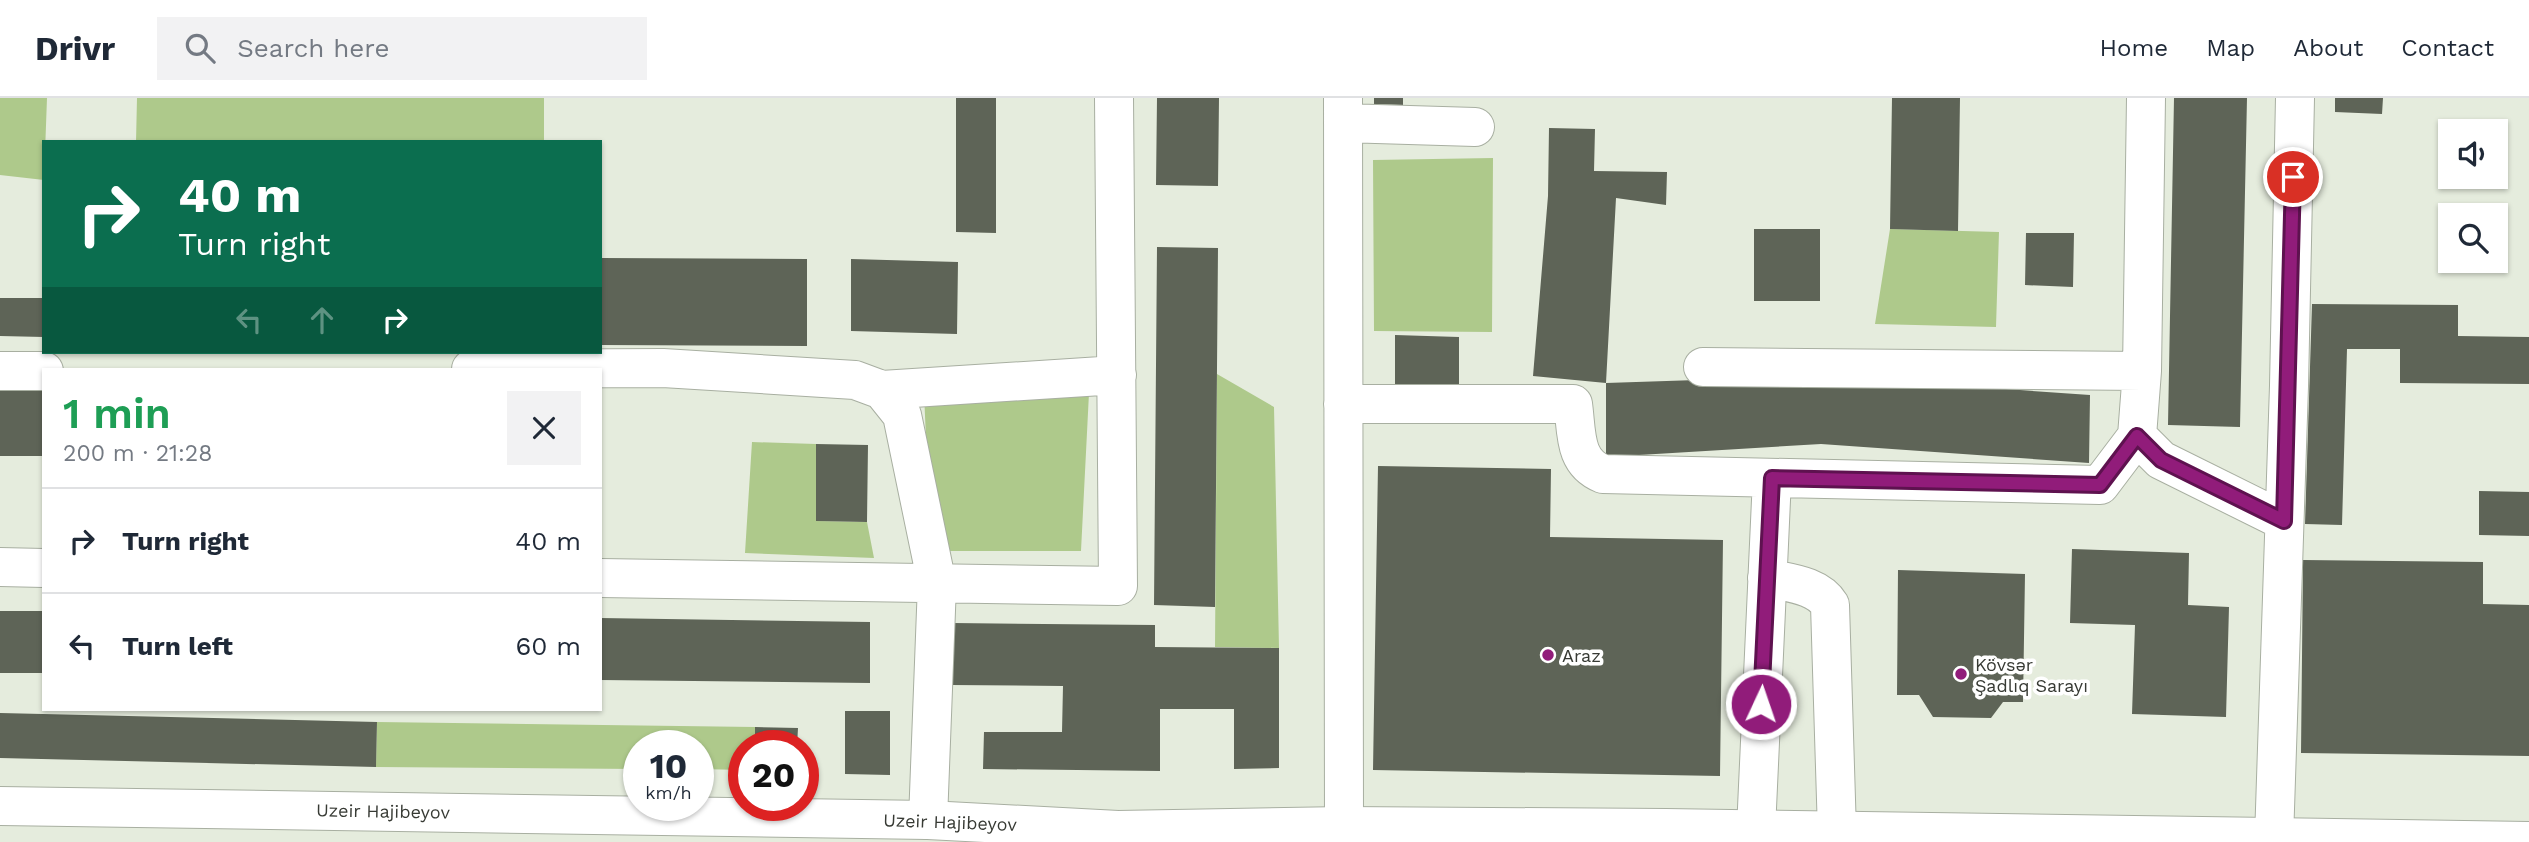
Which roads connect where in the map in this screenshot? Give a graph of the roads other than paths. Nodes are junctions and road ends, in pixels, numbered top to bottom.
1 (1114, 98) edge
2 (2146, 98) edge
3 (2295, 98) edge
4 (1343, 110) edge
5 (1475, 127) dead end
6 (1703, 367) dead end
7 (602, 368) edge
8 (2142, 370) junction
9 (0, 371) edge
10 (42, 371) edge
11 (1117, 375) junction
12 (882, 390) junction
13 (1343, 404) junction
14 (2137, 436) junction
15 (1772, 478) junction
16 (2284, 521) junction
17 (0, 567) edge
18 (42, 568) edge
19 (602, 578) edge
20 (1767, 578) junction
21 (937, 583) junction
22 (0, 806) edge
23 (928, 820) junction
24 (1344, 826) junction
25 (1794, 834) edge
26 (1892, 838) edge
27 (2274, 839) junction
28 (2529, 841) edge

1 - 11 main road
2 - 8 main road
3 - 16 main road
4 - 5 main road
4 - 13 main road
6 - 8 main road
7 - 12 main road
8 - 14 main road
9 - 10 main road
11 - 12 main road
11 - 21 main road
12 - 21 main road
13 - 15 main road
13 - 24 main road
14 - 15 main road
14 - 16 main road
15 - 20 main road
16 - 27 main road
17 - 18 main road
19 - 21 main road
20 - 25 main road
20 - 25 main road
21 - 23 main road
22 - 23 main road, Uzeir Hajibeyov
23 - 24 main road, Uzeir Hajibeyov
24 - 25 main road, Uzeir Hajibeyov
25 - 26 main road, Uzeir Hajibeyov
26 - 27 main road, Uzeir Hajibeyov
27 - 28 main road, Uzeir Hajibeyov

